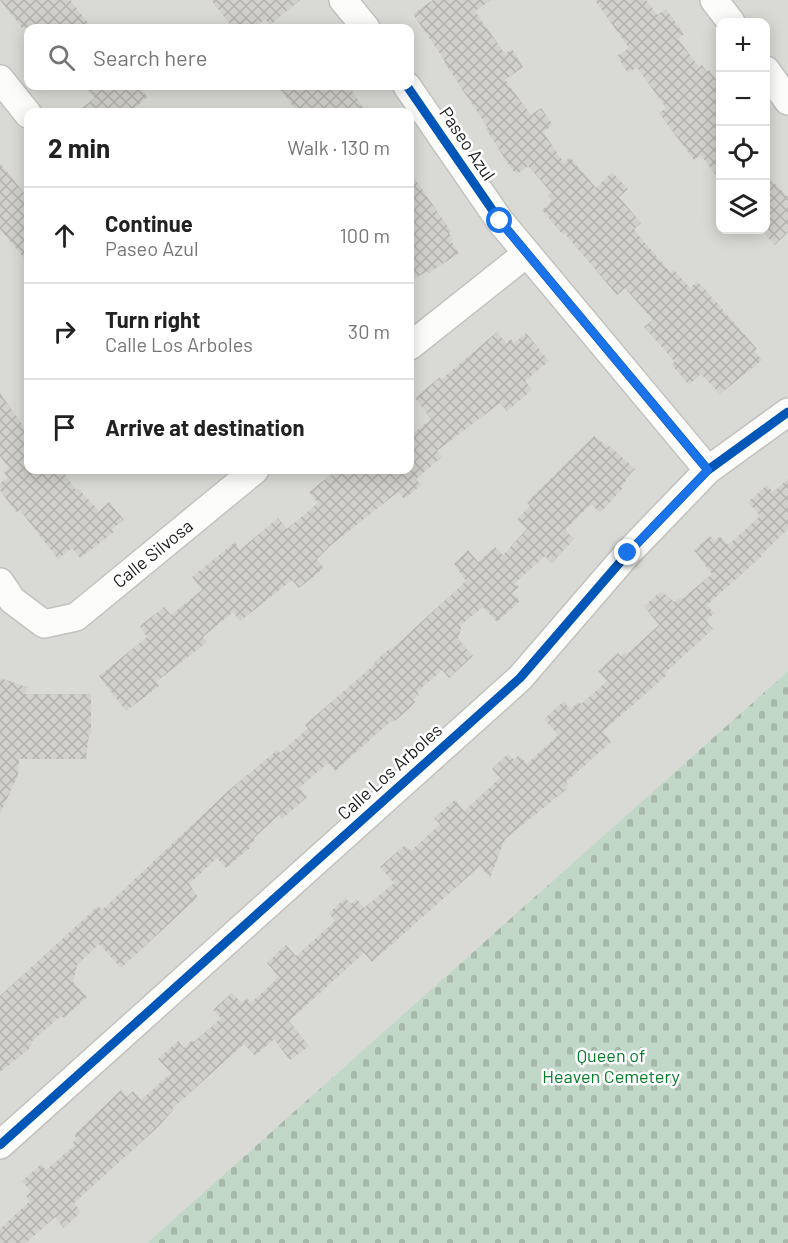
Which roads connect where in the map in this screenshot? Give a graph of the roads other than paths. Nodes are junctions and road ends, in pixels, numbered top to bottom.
1 (343, 0) edge
2 (714, 0) edge
3 (728, 18) edge
4 (363, 24) edge
5 (766, 72) edge
6 (0, 79) edge
7 (410, 90) edge
8 (788, 101) edge
9 (24, 109) edge
10 (526, 254) junction
11 (414, 343) edge
12 (788, 412) edge
13 (708, 470) junction
14 (250, 474) edge
15 (0, 582) edge
16 (0, 1144) edge

1 - 4 street
2 - 3 street
5 - 8 street
6 - 9 street
7 - 10 street, Paseo Azul
10 - 11 street
10 - 13 street, Paseo Azul
12 - 13 street, Calle Los Arboles
13 - 16 street, Calle Los Arboles
14 - 15 street, Calle Silvosa

